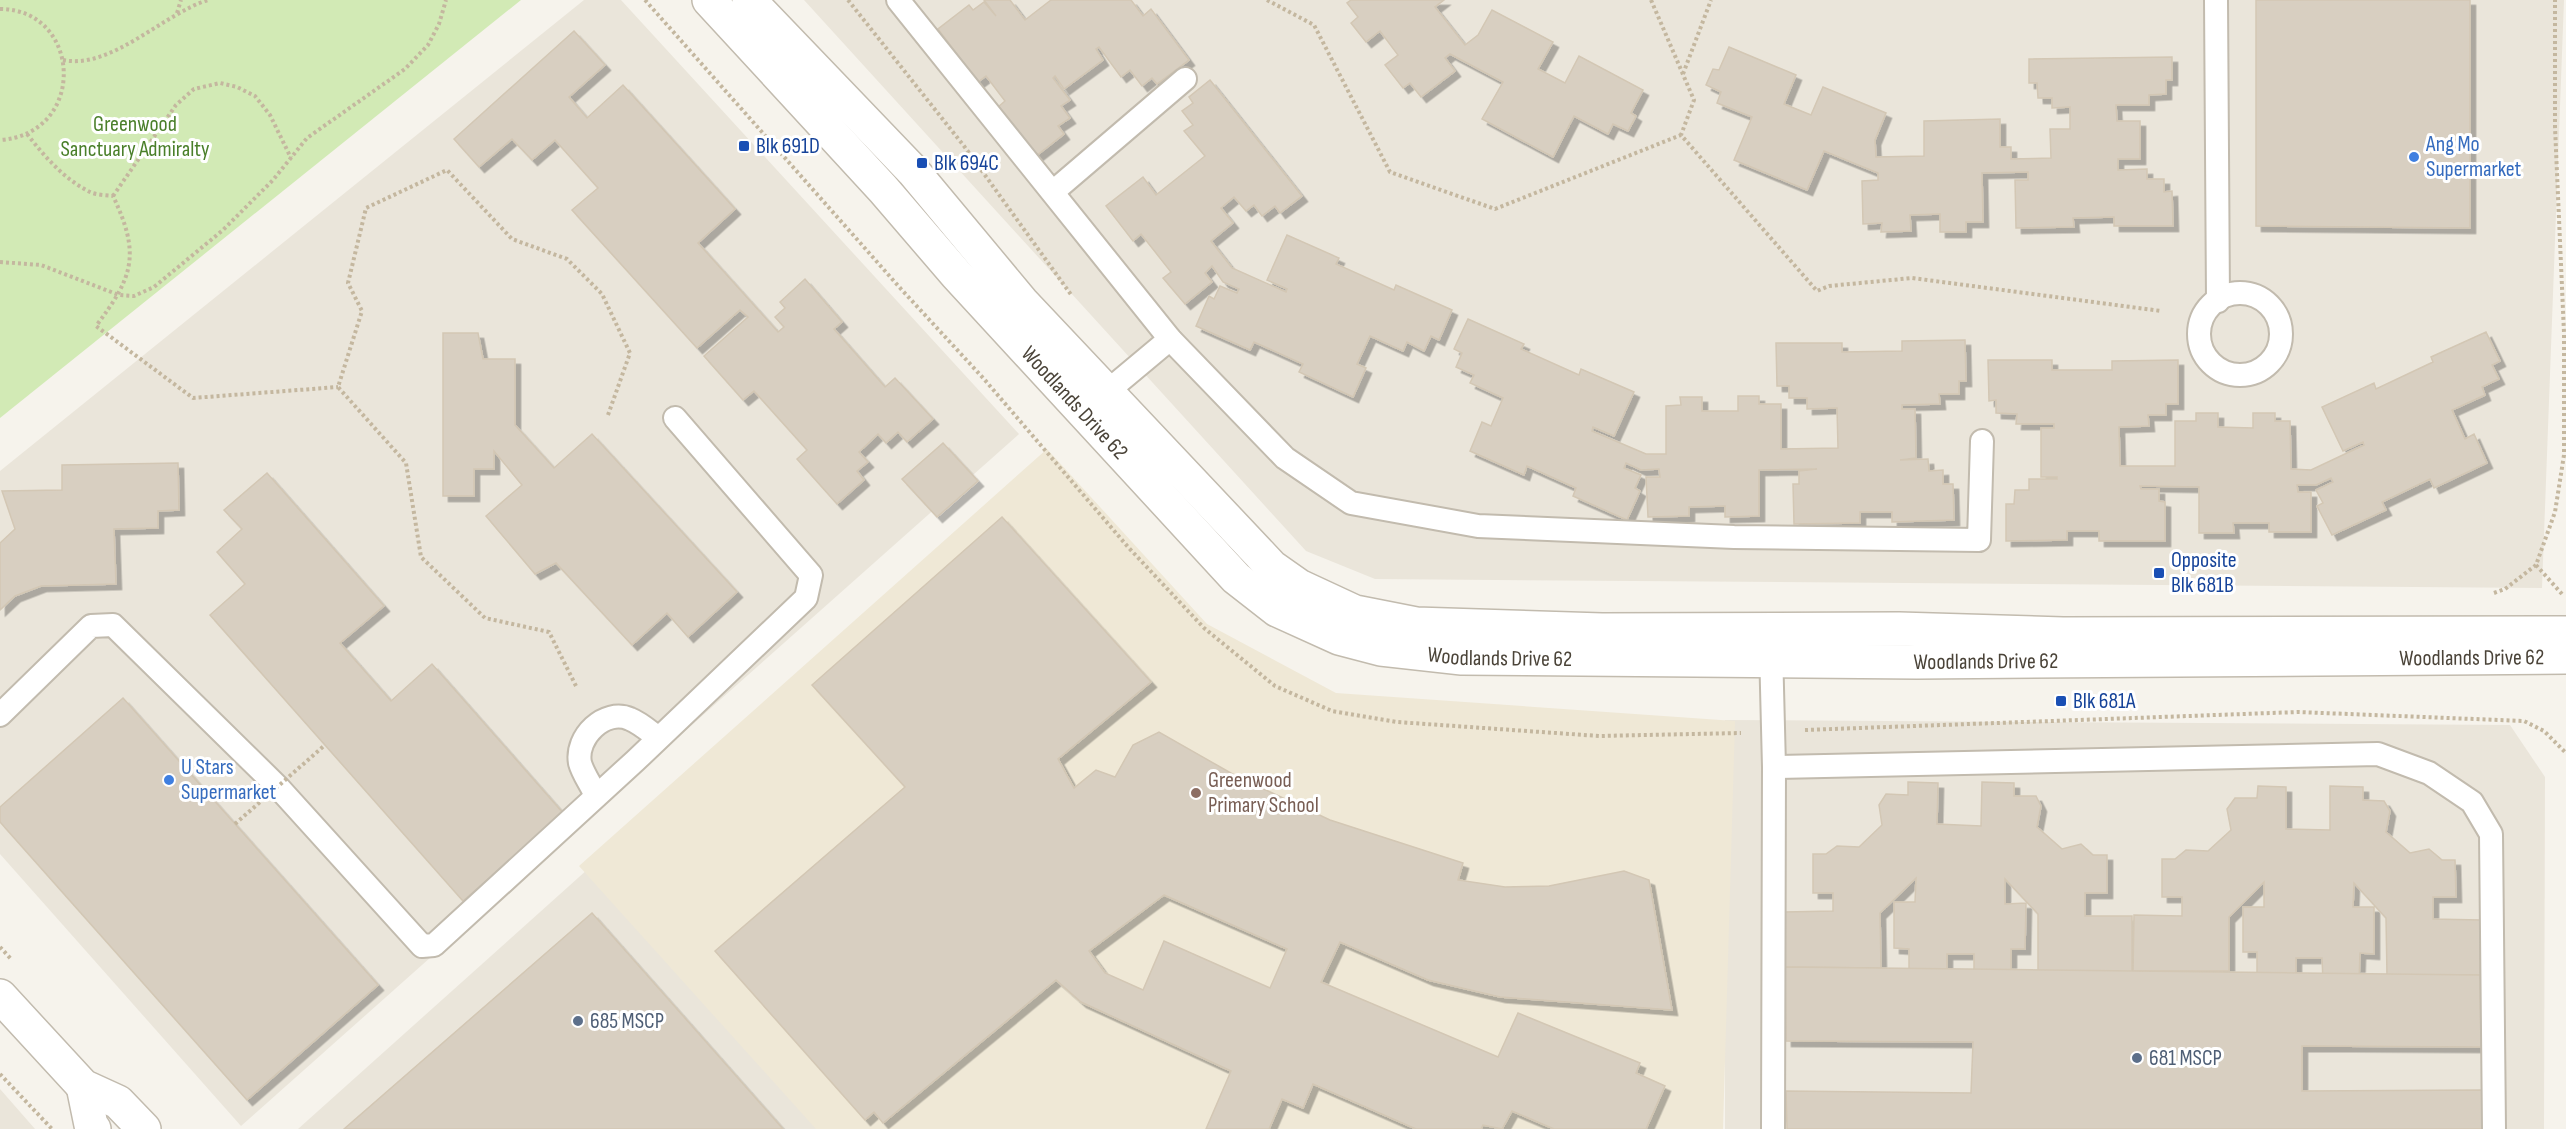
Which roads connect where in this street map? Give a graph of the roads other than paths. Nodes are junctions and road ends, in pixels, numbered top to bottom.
1 (710, 0) edge
2 (749, 0) edge
3 (898, 0) edge
4 (2216, 0) edge
5 (1185, 79) dead end
6 (1054, 191) junction
7 (2218, 301) dead end
8 (1170, 339) junction
9 (1095, 401) junction
10 (675, 418) dead end
11 (1982, 441) dead end
12 (2566, 633) edge
13 (1771, 644) junction
14 (2566, 657) edge
15 (0, 715) edge
16 (657, 737) junction
17 (1774, 767) junction
18 (596, 796) junction
19 (0, 996) edge
20 (83, 1086) junction
21 (94, 1129) edge
22 (144, 1129) edge
23 (1773, 1129) edge
24 (2494, 1129) edge

1 - 9 street, Woodlands Drive 62
2 - 9 street, Woodlands Drive 62
3 - 6 lane
4 - 7 lane
5 - 6 lane
6 - 8 lane
8 - 9 lane
8 - 11 lane
9 - 13 street, Woodlands Drive 62
10 - 16 lane
12 - 13 street, Woodlands Drive 62
13 - 14 street, Woodlands Drive 62
13 - 17 lane
15 - 18 lane
16 - 18 lane
16 - 18 lane
17 - 23 lane
17 - 24 lane
19 - 20 street
20 - 21 street
20 - 22 street

